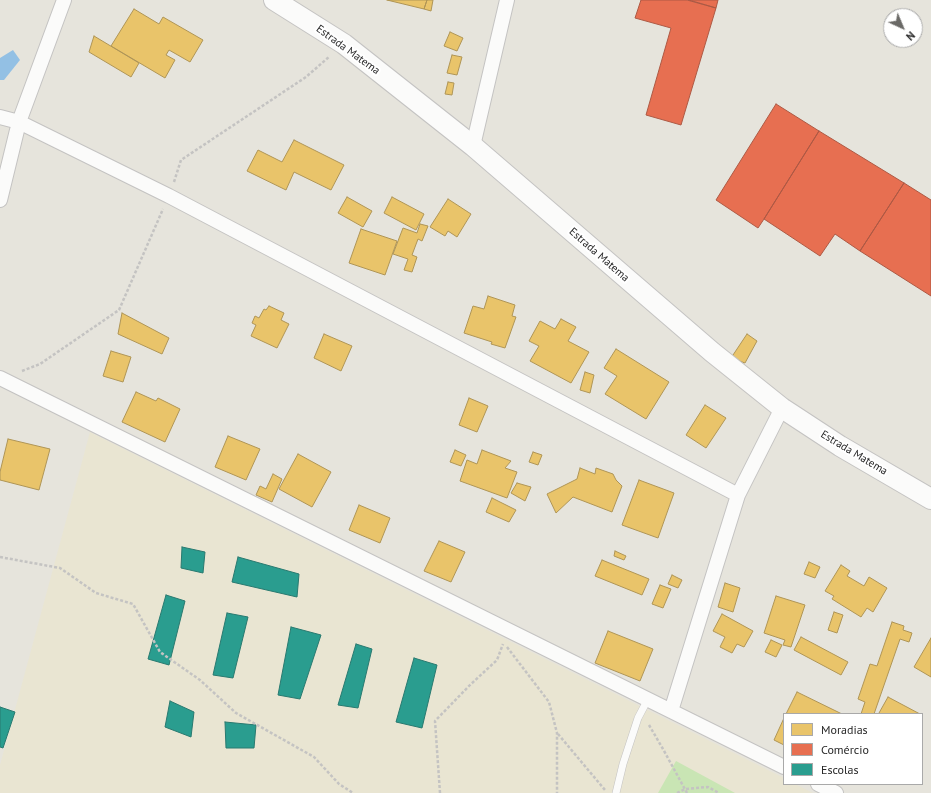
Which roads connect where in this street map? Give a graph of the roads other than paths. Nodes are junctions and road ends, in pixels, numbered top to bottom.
1 (64, 0) edge
2 (274, 0) edge
3 (507, 0) edge
4 (0, 117) edge
5 (19, 122) junction
6 (473, 146) junction
7 (0, 200) edge
8 (0, 378) edge
9 (782, 408) junction
10 (738, 494) junction
11 (931, 499) edge
12 (648, 699) junction
13 (671, 711) junction
14 (783, 767) edge
15 (820, 785) edge
16 (616, 793) edge
17 (836, 793) edge

1 - 5 street
2 - 6 street, Estrada Matema
3 - 6 street
4 - 5 street
5 - 7 street
5 - 10 street
6 - 9 street, Estrada Matema
8 - 12 street
9 - 10 street
9 - 11 street, Estrada Matema
10 - 13 street
12 - 13 street
12 - 16 lane
13 - 14 street
15 - 17 street

